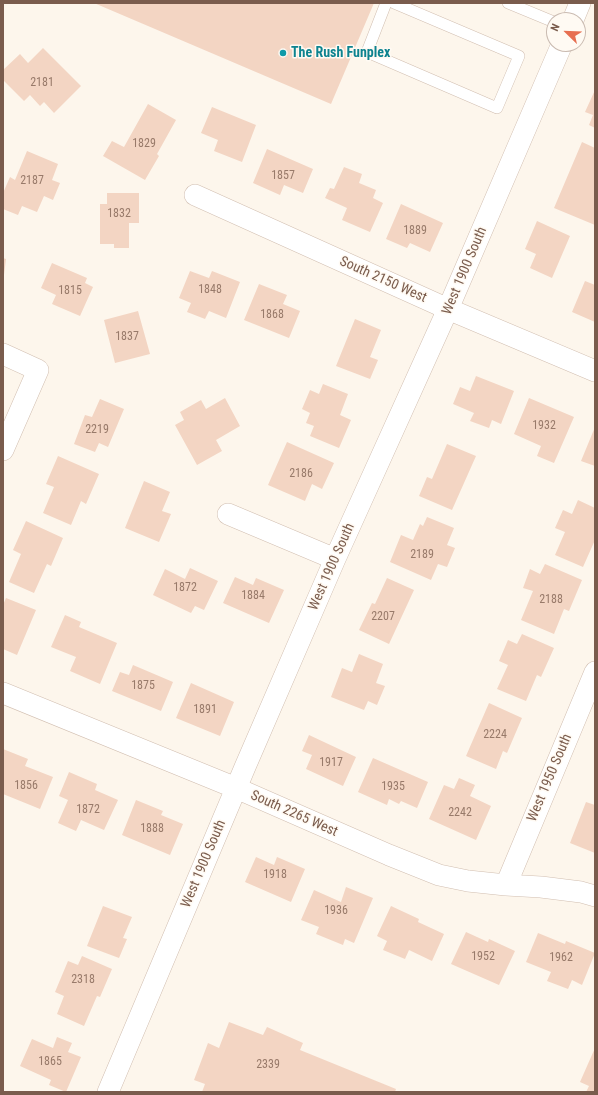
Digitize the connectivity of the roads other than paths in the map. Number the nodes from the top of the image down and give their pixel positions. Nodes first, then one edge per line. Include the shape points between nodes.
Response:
1 (386, 3) edge
2 (394, 3) edge
3 (508, 3) edge
4 (546, 19) edge
5 (559, 52) edge
6 (195, 195) dead end
7 (448, 310) junction
8 (3, 354) edge
9 (595, 371) edge
10 (3, 450) edge
11 (228, 514) dead end
12 (335, 559) junction
13 (595, 672) edge
14 (3, 693) edge
15 (236, 788) junction
16 (506, 885) junction
17 (595, 896) edge
18 (108, 1092) edge

1 - 2 lane via 367,52 497,108 519,56
3 - 4 lane
5 - 7 street, West 1900 South
6 - 7 street, South 2150 West
7 - 9 street, South 2150 West
7 - 12 street, West 1900 South
8 - 10 street via 38,370
11 - 12 street
12 - 15 street, West 1900 South
13 - 16 street, West 1950 South
14 - 15 street, South 2265 West
15 - 16 street, South 2265 West via 439,875
15 - 18 street, West 1900 South
16 - 17 street, South 2265 West via 541,886

